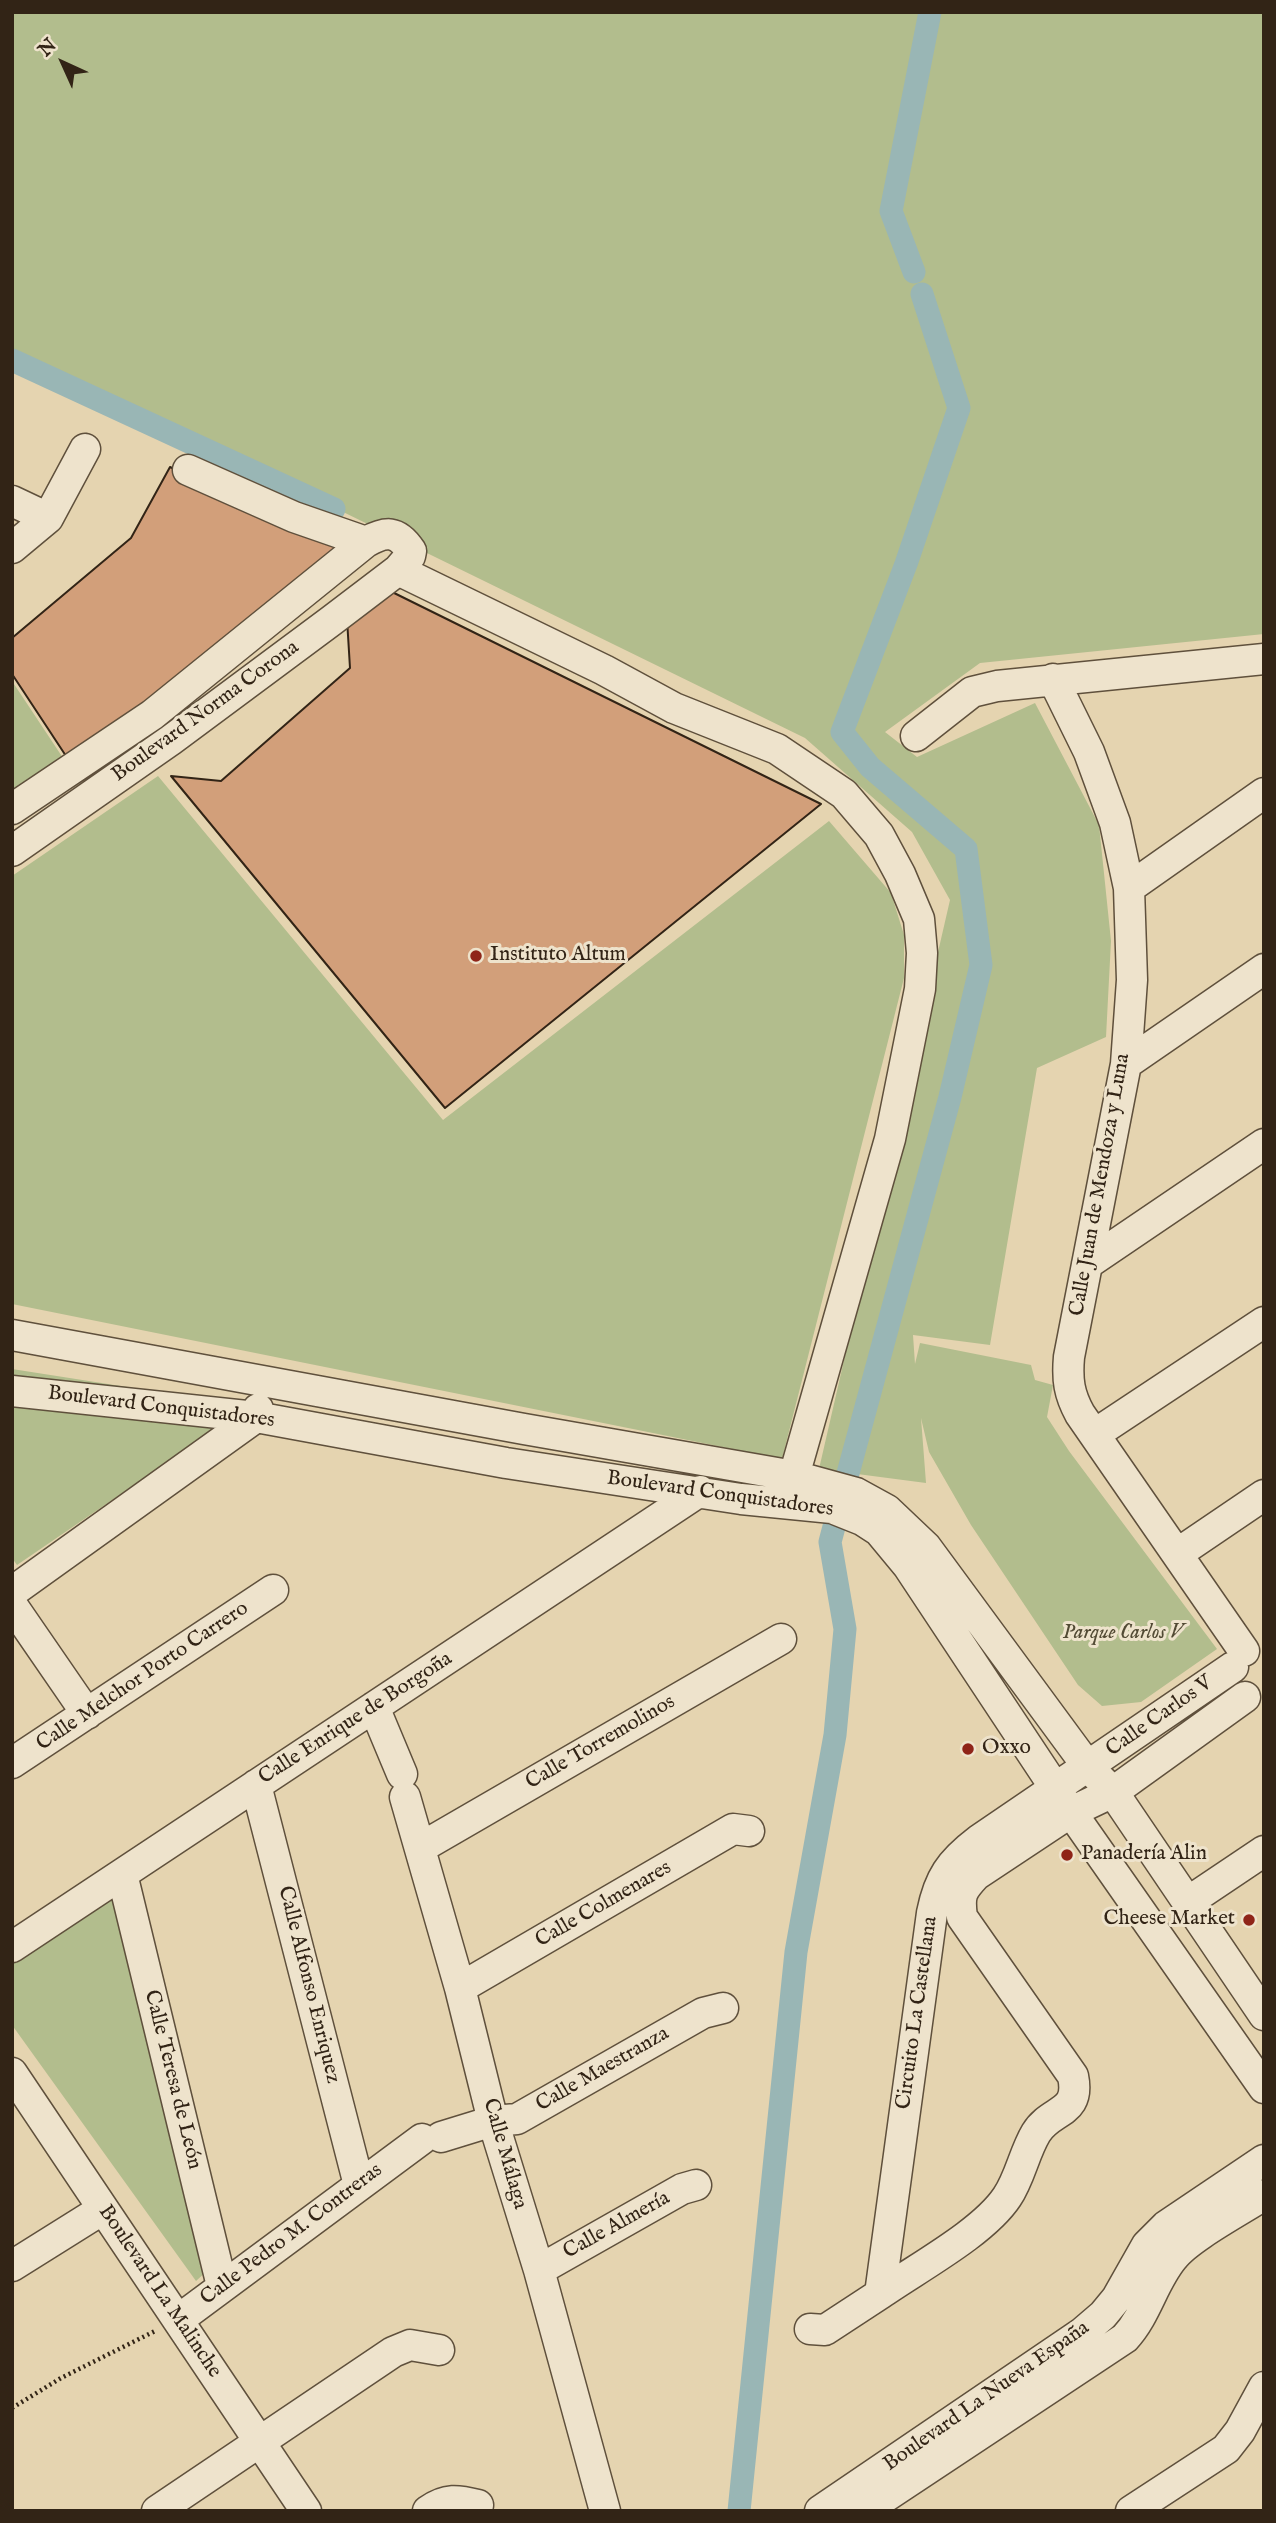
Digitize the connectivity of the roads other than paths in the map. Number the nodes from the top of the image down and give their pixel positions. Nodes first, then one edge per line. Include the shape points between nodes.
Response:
1 (86, 449) dead end
2 (188, 470) dead end
3 (12, 501) edge
4 (48, 518) junction
5 (366, 542) junction
6 (12, 548) edge
7 (398, 570) junction
8 (1264, 659) edge
9 (1053, 679) junction
10 (152, 715) junction
11 (915, 736) dead end
12 (171, 740) junction
13 (1264, 793) edge
14 (12, 809) edge
15 (12, 851) edge
16 (1129, 888) junction
17 (1264, 969) edge
18 (1126, 1064) junction
19 (1264, 1144) edge
20 (1087, 1264) junction
21 (1264, 1322) edge
22 (12, 1335) edge
23 (266, 1380) junction
24 (12, 1391) edge
25 (256, 1417) junction
26 (1096, 1434) junction
27 (794, 1476) junction
28 (700, 1491) junction
29 (1264, 1495) edge
30 (1177, 1554) junction
31 (273, 1590) dead end
32 (12, 1591) edge
33 (12, 1605) edge
34 (780, 1639) dead end
35 (1247, 1656) edge
36 (1254, 1697) edge
37 (374, 1707) junction
38 (87, 1714) junction
39 (12, 1763) edge
40 (1088, 1768) junction
41 (256, 1785) junction
42 (1112, 1792) junction
43 (1063, 1800) junction
44 (749, 1831) dead end
45 (421, 1848) junction
46 (1264, 1851) edge
47 (122, 1874) junction
48 (948, 1895) junction
49 (1188, 1902) junction
50 (12, 1947) edge
51 (460, 1988) junction
52 (723, 2008) dead end
53 (1264, 2015) edge
54 (1264, 2088) edge
55 (17, 2090) edge
56 (493, 2121) junction
57 (431, 2138) joint
58 (1264, 2160) edge
59 (359, 2185) junction
60 (696, 2185) dead end
61 (1264, 2196) edge
62 (103, 2209) junction
63 (12, 2266) edge
64 (539, 2270) junction
65 (222, 2286) junction
66 (880, 2294) junction
67 (178, 2320) junction
68 (810, 2329) dead end
69 (439, 2350) dead end
70 (1264, 2387) edge
71 (260, 2442) junction
72 (478, 2505) dead end
73 (157, 2511) edge
74 (306, 2511) edge
75 (428, 2511) edge
76 (605, 2511) edge
77 (820, 2511) edge
78 (864, 2511) edge
79 (1131, 2511) edge

1 - 4 street
2 - 5 street via 294,517
3 - 4 street
4 - 6 street
5 - 7 street via 378,535 400,537 411,551
5 - 10 street, Boulevard Norma Corona
7 - 12 street, Boulevard Norma Corona
7 - 27 street via 674,708 777,749 844,794 879,835 900,874 919,919 920,989 890,1139
8 - 9 street
9 - 11 street via 972,692
9 - 16 street, Calle Juan de Mendoza y Luna via 1115,822
10 - 12 street
10 - 14 street, Boulevard Norma Corona
12 - 15 street, Boulevard Norma Corona
13 - 16 street
16 - 18 street, Calle Juan de Mendoza y Luna via 1132,980
17 - 18 street
18 - 20 street, Calle Juan de Mendoza y Luna
19 - 20 street
20 - 26 street, Calle Juan de Mendoza y Luna via 1067,1378 1070,1396
21 - 26 street
22 - 23 street, Boulevard Conquistadores
23 - 25 street
23 - 27 street, Boulevard Conquistadores
24 - 25 street, Boulevard Conquistadores
25 - 28 street, Boulevard Conquistadores via 506,1463
25 - 32 street
26 - 30 street, Calle Juan de Mendoza y Luna
27 - 40 street, Boulevard Conquistadores via 856,1493 887,1510 926,1547
28 - 37 street, Calle Enrique de Borgoña
28 - 43 street, Boulevard Conquistadores via 832,1508 878,1531 908,1566
29 - 30 street
30 - 35 street, Calle Juan de Mendoza y Luna
31 - 38 street, Calle Melchor Porto Carrero
33 - 38 street
34 - 45 street, Calle Torremolinos
35 - 36 street, Calle Juan de Mendoza y Luna via 1231,1674 1233,1684
35 - 40 street, Calle Carlos V
36 - 42 street, Calle Carlos V
37 - 41 street, Calle Enrique de Borgoña
37 - 45 street, Calle Málaga via 404,1785
38 - 39 street, Calle Melchor Porto Carrero
40 - 42 street, Boulevard Conquistadores
40 - 43 street, Calle Carlos V
41 - 47 street, Calle Enrique de Borgoña
41 - 59 street, Calle Alfonso Enriquez
42 - 43 street, Calle Carlos V
42 - 49 street, Boulevard Conquistadores
43 - 48 street, Circuito La Castellana via 958,1856 947,1870
43 - 54 street, Boulevard Conquistadores
44 - 51 street, Calle Colmenares via 733,1829
45 - 51 street, Calle Málaga
46 - 49 street
47 - 50 street, Calle Enrique de Borgoña
47 - 65 street, Calle Teresa de León
48 - 66 street, Circuito La Castellana via 922,1978
48 - 66 street, Circuito La Castellana via 1073,2076 1074,2099 1037,2131 1008,2196 987,2222
49 - 53 street, Boulevard Conquistadores
51 - 56 street, Calle Málaga
52 - 56 street, Calle Maestranza via 702,2013 517,2119
55 - 62 street, Boulevard La Malinche
56 - 57 street, Calle Maestranza
56 - 64 street, Calle Málaga
57 - 59 street, Calle Pedro M. Contreras
58 - 77 street, Boulevard La Nueva España via 1166,2226 1147,2245 1117,2298 1082,2333
59 - 65 street, Calle Pedro M. Contreras
60 - 64 street, Calle Almería
61 - 78 street, Boulevard La Nueva España via 1174,2257 1138,2324 1125,2337
62 - 63 street
62 - 67 street, Boulevard La Malinche
64 - 76 street, Calle Málaga
65 - 67 street, Calle Pedro M. Contreras
66 - 68 street, Circuito La Castellana via 825,2330
67 - 71 street, Boulevard La Malinche
69 - 71 street via 410,2345 393,2352
70 - 79 street via 1226,2449
71 - 73 street
71 - 74 street, Boulevard La Malinche
72 - 75 street via 451,2500

